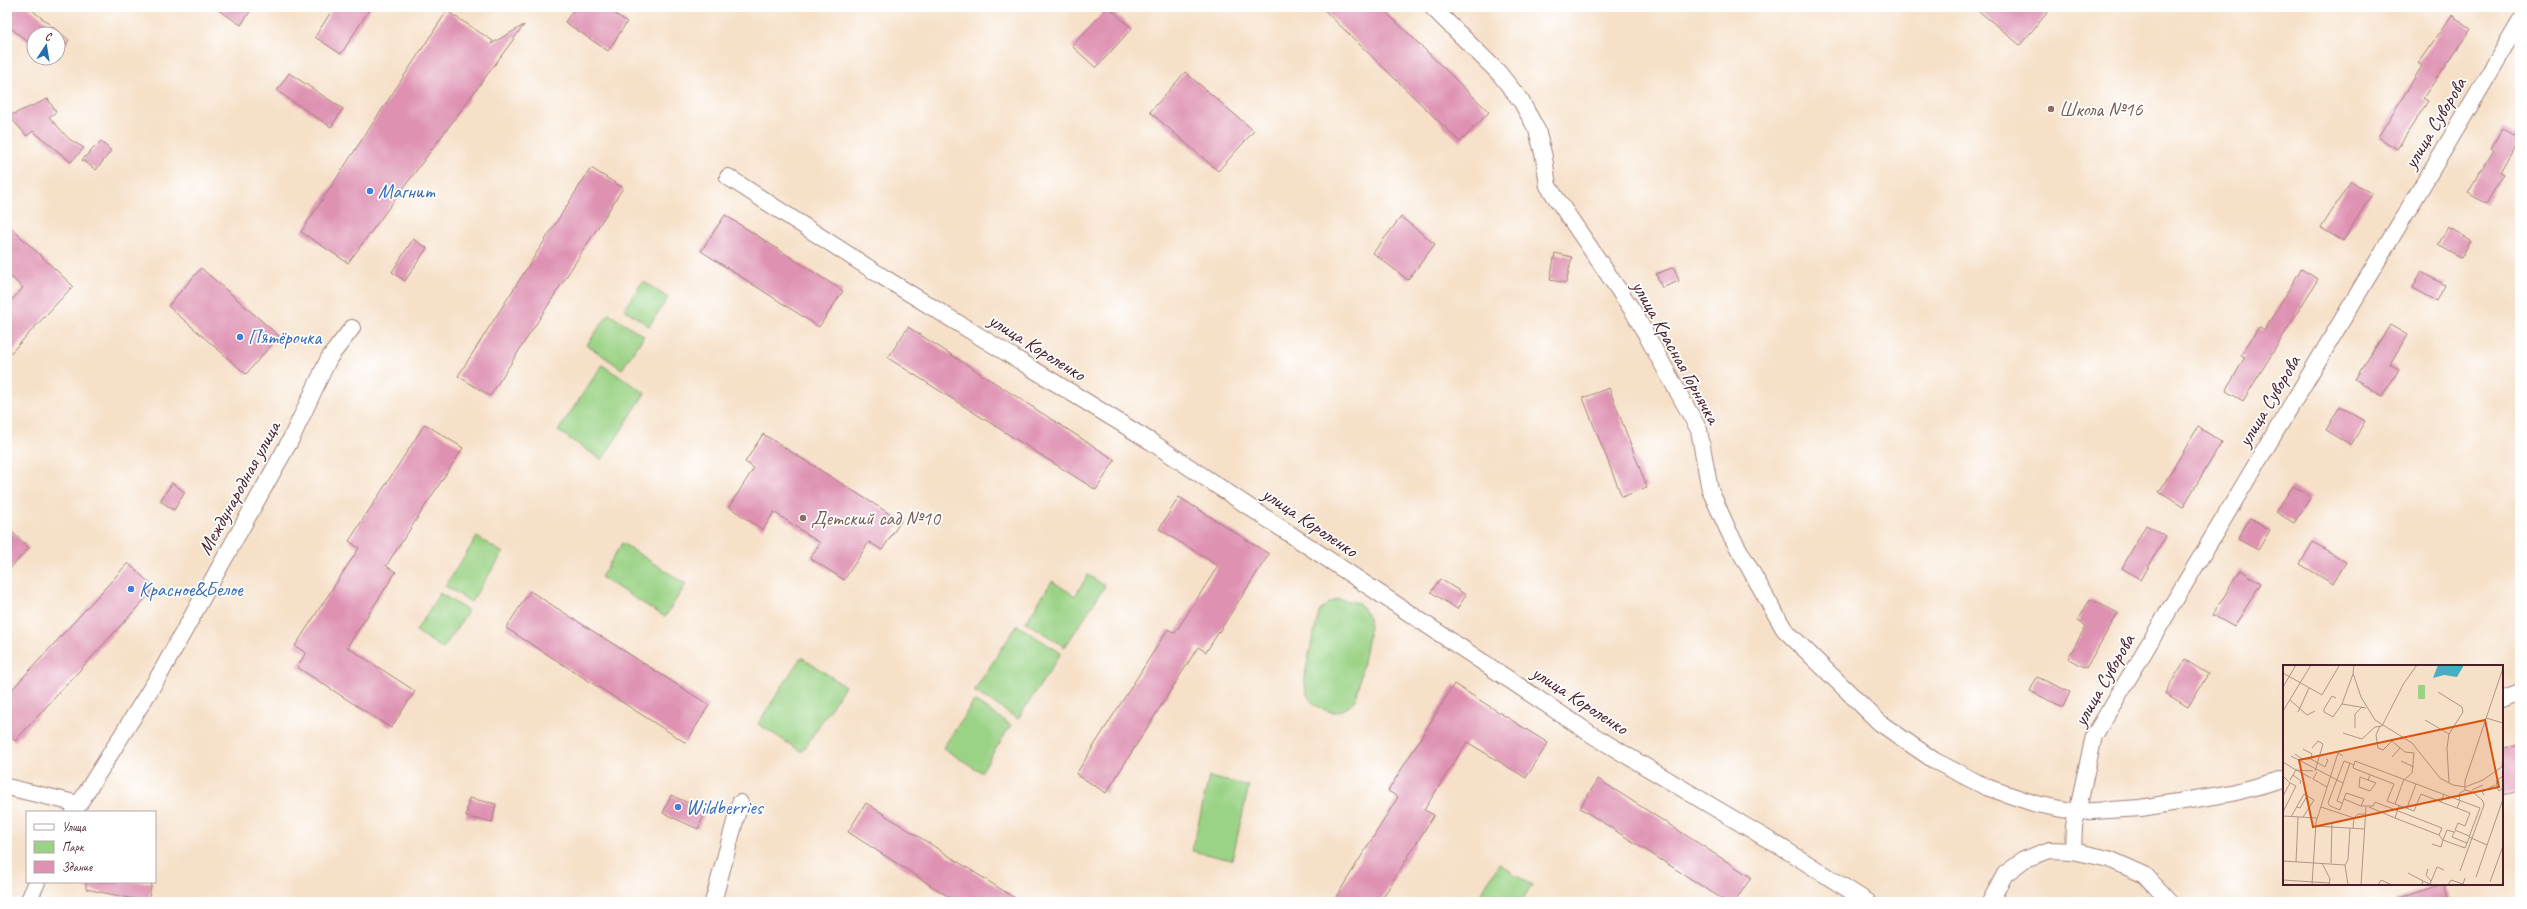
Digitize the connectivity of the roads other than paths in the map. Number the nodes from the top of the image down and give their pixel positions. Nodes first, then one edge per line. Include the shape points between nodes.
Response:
1 (1432, 7) edge
2 (2520, 22) edge
3 (728, 177) dead end
4 (352, 328) dead end
5 (2520, 693) edge
6 (2503, 700) edge
7 (2283, 779) edge
8 (7, 787) edge
9 (740, 803) dead end
10 (77, 808) edge
11 (2077, 812) junction
12 (2073, 850) junction
13 (37, 883) edge
14 (28, 902) edge
15 (713, 902) edge
16 (1868, 902) edge
17 (1990, 902) edge
18 (2170, 902) edge

1 - 11 street, улица Красная Горнячка via 1499,72 1521,101 1537,130 1548,186 1632,311 1699,430 1710,490 1729,532 1784,629 1880,723 1935,761 1986,787 2036,804
2 - 11 street, улица Суворова via 2094,736
3 - 16 street, улица Короленко via 883,277 1150,441 1594,736
4 - 10 street, Международная улица via 329,358 291,439 160,674
5 - 6 street
7 - 11 street, улица Красная Горнячка via 2232,793 2141,808
8 - 10 street
9 - 15 street
11 - 12 street, улица Суворова
12 - 17 street via 2050,850 2025,859 2005,874
12 - 18 street via 2109,859 2145,875
13 - 14 street

